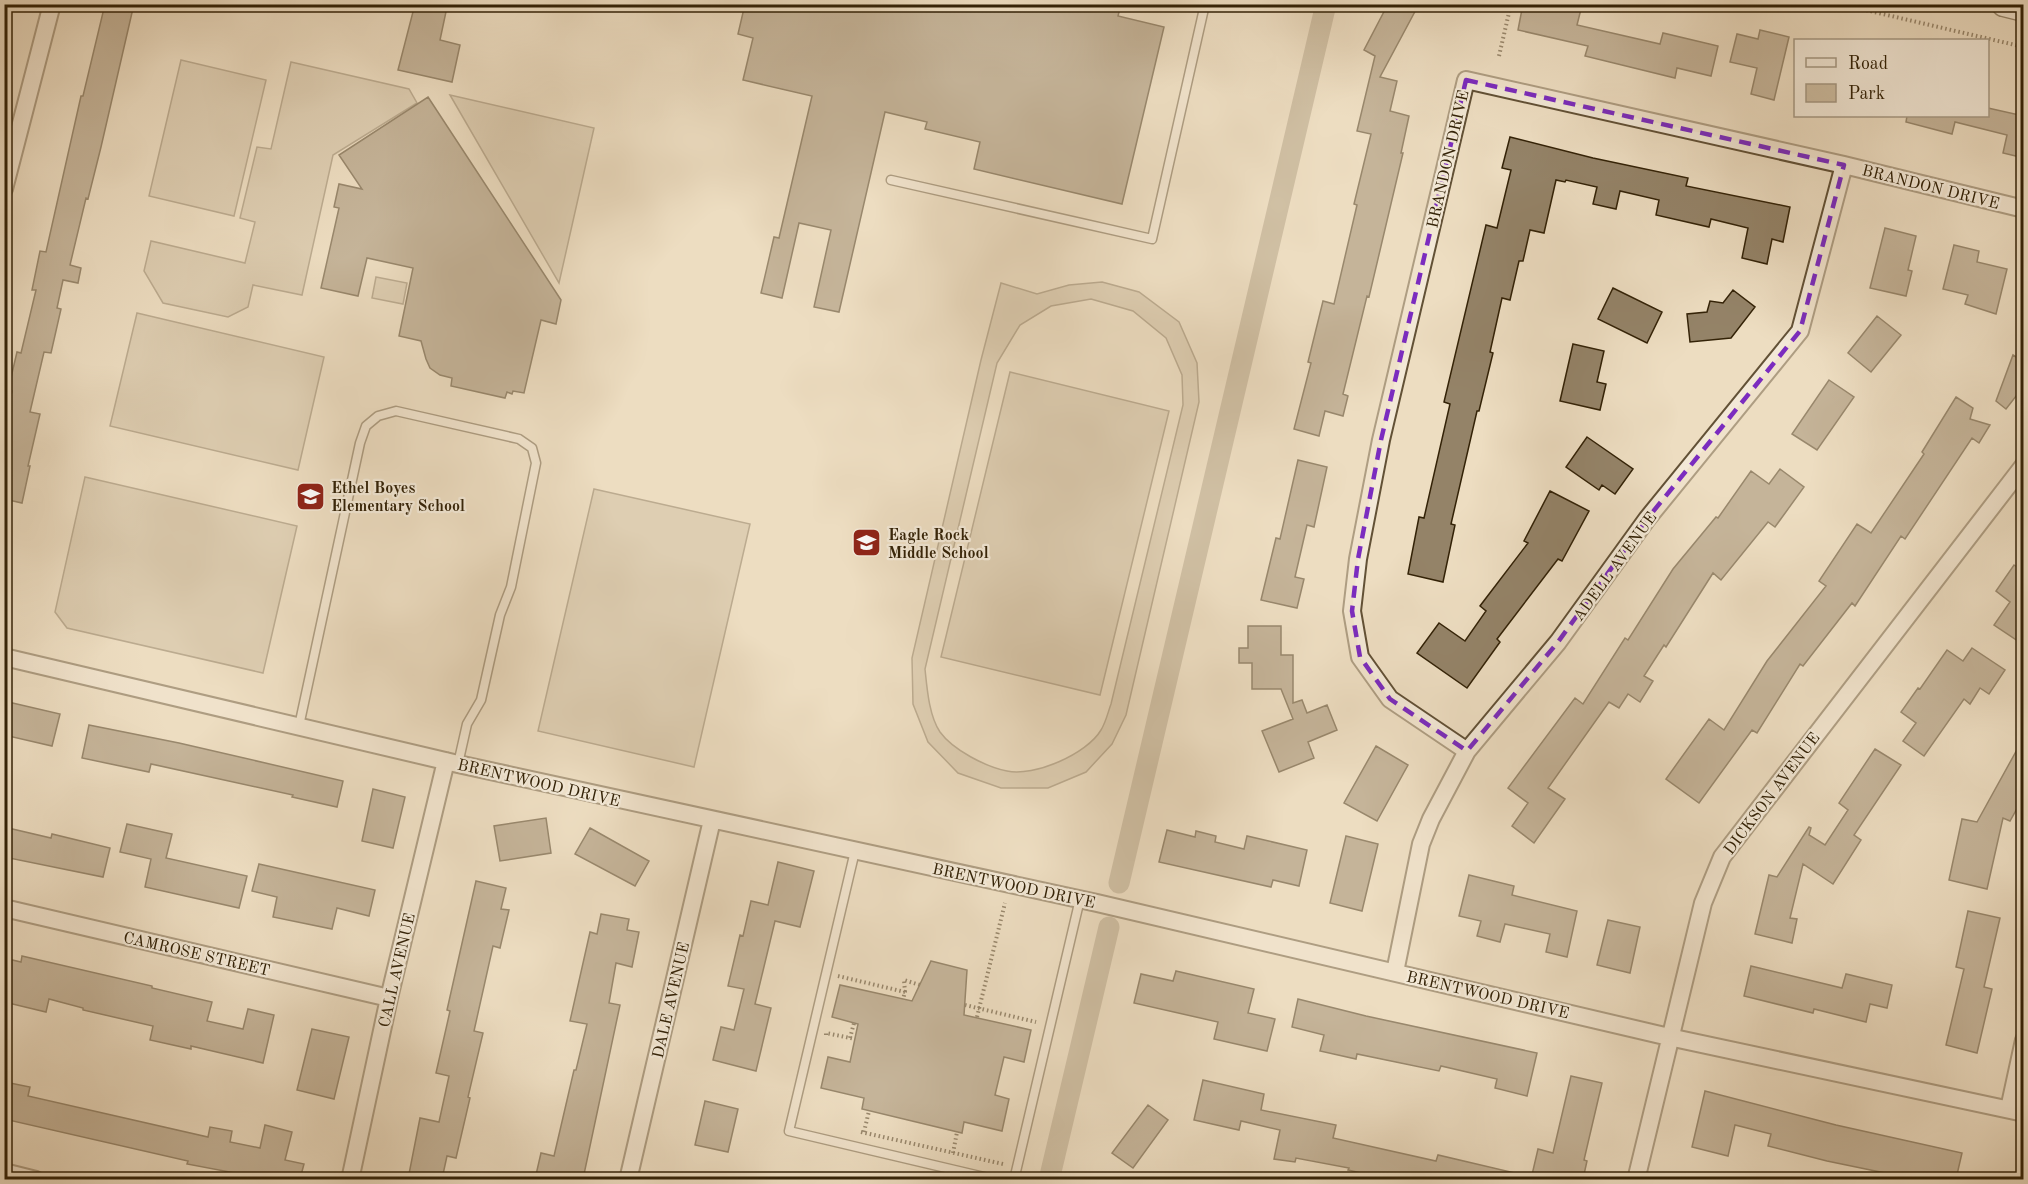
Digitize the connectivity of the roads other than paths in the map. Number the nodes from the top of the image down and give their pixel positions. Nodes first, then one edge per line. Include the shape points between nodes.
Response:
1 (52, 4) edge
2 (1205, 4) edge
3 (2004, 4) edge
4 (2024, 9) edge
5 (1844, 165) junction
6 (7, 170) edge
7 (891, 180) dead end
8 (4, 189) edge
9 (2024, 209) edge
10 (2024, 465) edge
11 (4, 657) edge
12 (299, 726) junction
13 (1467, 751) junction
14 (452, 762) junction
15 (712, 820) junction
16 (855, 851) junction
17 (1080, 899) junction
18 (4, 908) edge
19 (1395, 972) junction
20 (389, 998) junction
21 (1669, 1037) junction
22 (2024, 1040) edge
23 (2016, 1111) edge
24 (4, 1172) edge
25 (36, 1179) edge
26 (350, 1179) edge
27 (628, 1179) edge
28 (997, 1179) edge
29 (1014, 1179) edge
30 (1636, 1179) edge

1 - 6 street
2 - 7 lane via 1152,239
3 - 4 street
5 - 9 street, BRANDON DRIVE
5 - 13 street, ADELL AVENUE via 1800,331 1647,519 1558,642
5 - 13 street, BRANDON DRIVE via 1466,80 1380,440 1352,611 1360,657 1390,699
6 - 8 street
10 - 21 street, DICKSON AVENUE via 1722,858 1703,903
11 - 12 street, BRENTWOOD DRIVE
12 - 14 street, BRENTWOOD DRIVE
12 - 14 lane via 366,426 378,416 396,411 501,434 532,448 536,463 511,587 500,615 481,700
13 - 19 street, ADELL AVENUE via 1421,844
14 - 15 street, BRENTWOOD DRIVE
14 - 20 street, CALL AVENUE
15 - 16 street, BRENTWOOD DRIVE
15 - 27 street, DALE AVENUE
16 - 17 street, BRENTWOOD DRIVE
16 - 28 lane via 789,1131
17 - 19 street, BRENTWOOD DRIVE
17 - 29 lane
18 - 20 street, CAMROSE STREET
19 - 21 street, BRENTWOOD DRIVE
20 - 26 street, CALL AVENUE
21 - 23 street, BRENTWOOD DRIVE
21 - 30 street, DICKSON AVENUE
22 - 23 street
24 - 25 street

